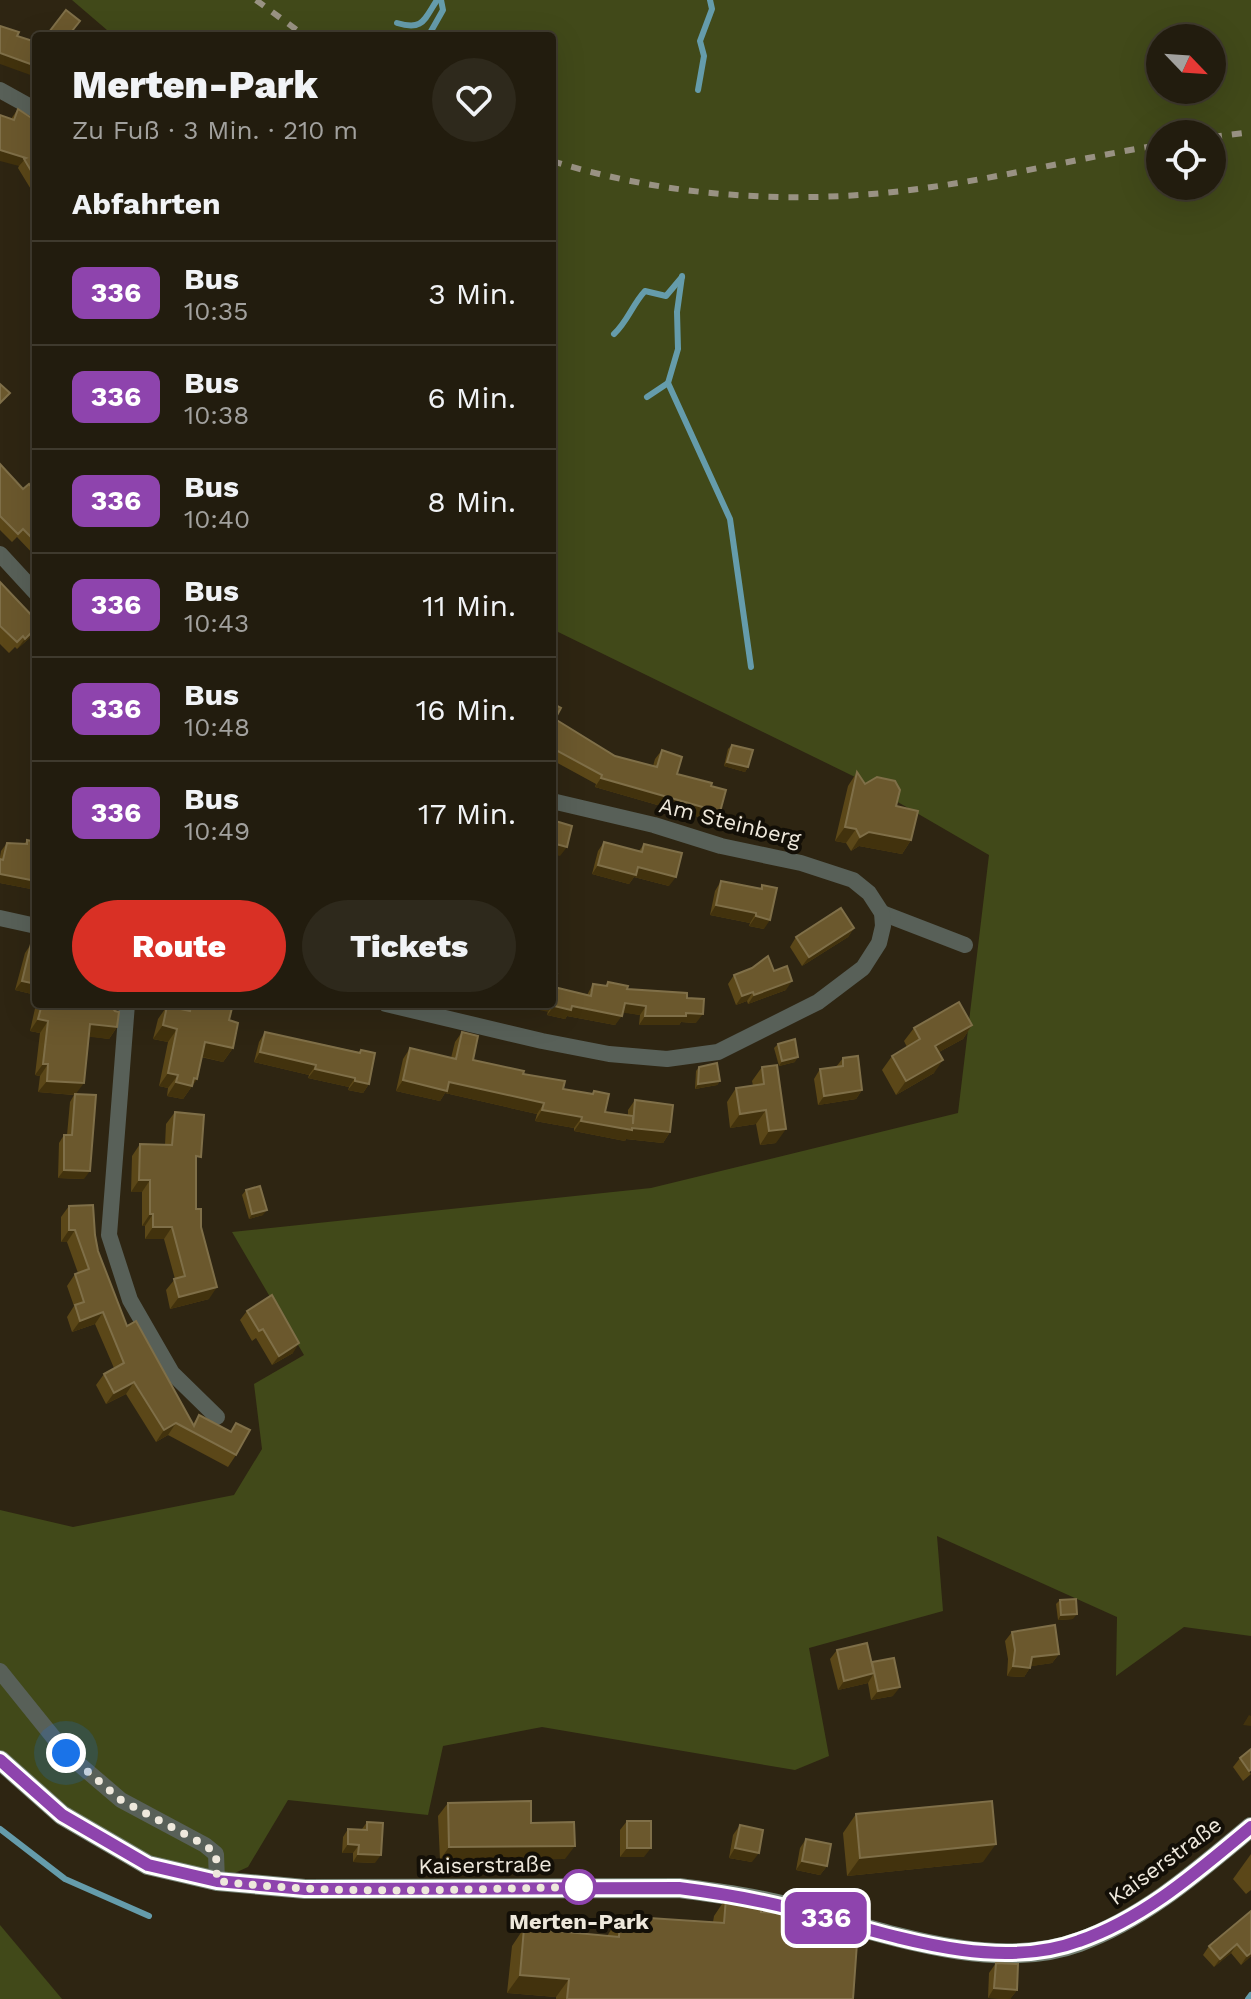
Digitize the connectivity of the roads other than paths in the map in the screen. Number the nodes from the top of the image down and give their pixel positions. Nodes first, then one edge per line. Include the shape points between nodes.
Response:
1 (0, 90) edge
2 (32, 108) edge
3 (0, 554) edge
4 (32, 589) edge
5 (556, 802) edge
6 (882, 913) junction
7 (0, 918) edge
8 (32, 925) edge
9 (965, 945) dead end
10 (127, 1008) edge
11 (403, 1008) edge
12 (217, 1417) dead end
13 (0, 1671) edge
14 (0, 1760) edge
15 (1251, 1827) edge
16 (217, 1881) junction

1 - 2 street
3 - 4 street
5 - 6 street, Am Steinberg via 830,871 853,880
6 - 9 street
6 - 11 street via 879,943 863,968 818,1002 718,1052 667,1059 609,1054
7 - 8 street
10 - 12 street via 109,1235 130,1300 172,1373
13 - 16 street via 66,1753 121,1800 216,1854
14 - 16 street, Kaiserstraße via 62,1815 148,1865
15 - 16 street, Kaiserstraße via 1128,1920 1038,1952 961,1950 738,1896 679,1888 305,1889

